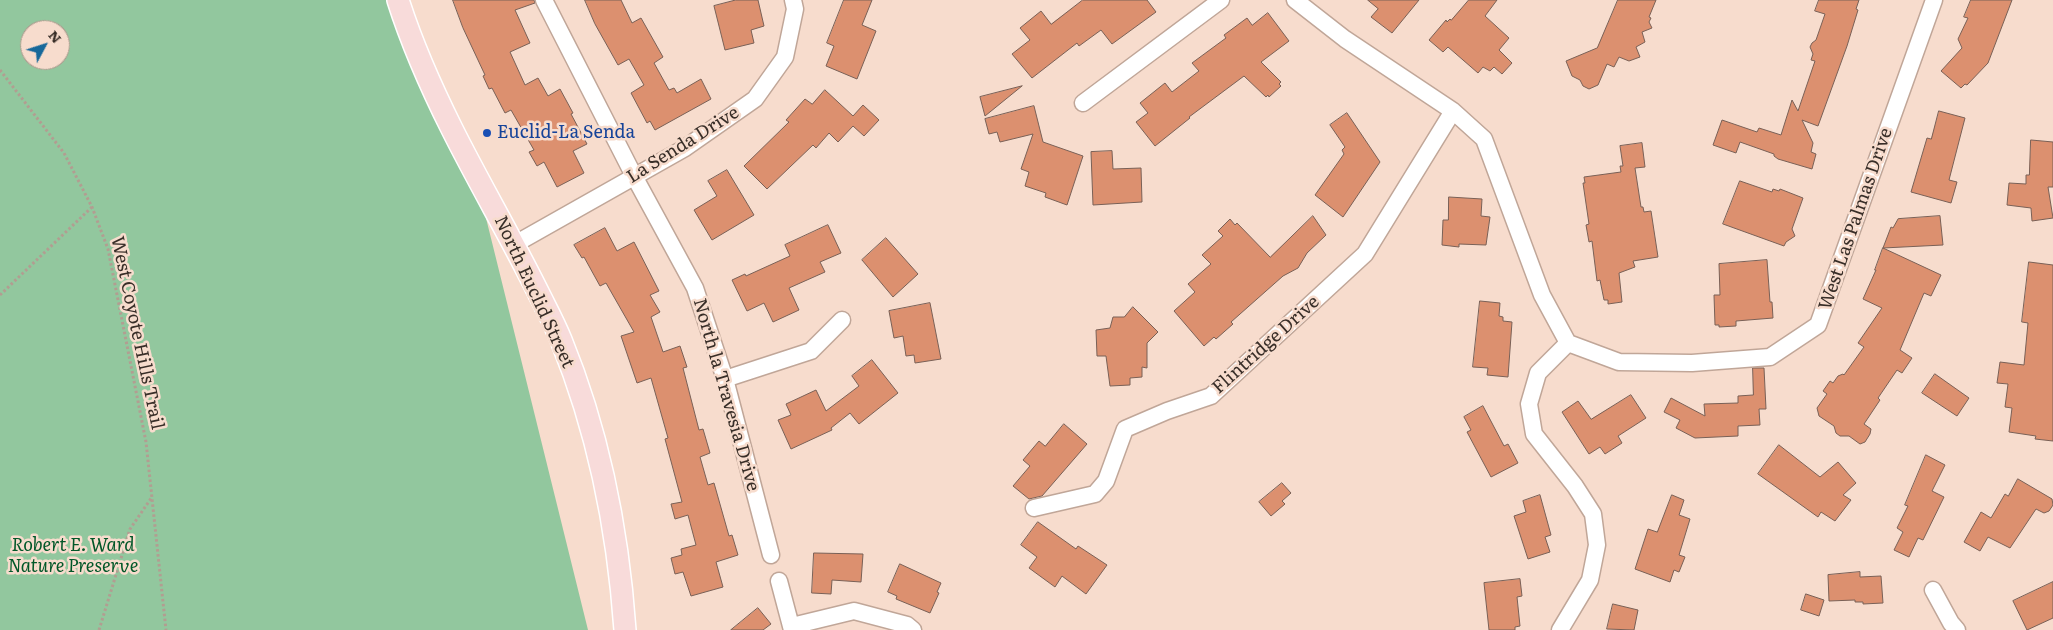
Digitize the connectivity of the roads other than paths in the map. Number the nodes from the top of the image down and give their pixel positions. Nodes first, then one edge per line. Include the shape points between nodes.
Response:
1 (398, 0) edge
2 (544, 0) edge
3 (793, 0) edge
4 (1221, 0) edge
5 (1295, 0) edge
6 (1934, 0) edge
7 (1083, 103) dead end
8 (1452, 111) junction
9 (634, 176) junction
10 (514, 244) junction
11 (842, 320) dead end
12 (1568, 343) junction
13 (725, 379) junction
14 (1034, 508) dead end
15 (771, 555) dead end
16 (779, 581) dead end
17 (1933, 590) dead end
18 (792, 628) edge
19 (625, 630) edge
20 (913, 630) edge
21 (1560, 630) edge
22 (1957, 630) edge

1 - 10 main road, North Euclid Street via 410,39 451,128
2 - 9 street, North la Travesia Drive
3 - 9 street, La Senda Drive via 795,9 784,57 755,99 685,148
4 - 7 street
5 - 8 street via 1345,39
6 - 12 street, West Las Palmas Drive via 1818,325 1770,357 1692,363 1619,362
8 - 12 street via 1484,139 1542,295
8 - 14 street, Flintridge Drive via 1365,254 1211,396 1125,429 1106,481 1095,494
9 - 10 street, La Senda Drive
9 - 13 street, North la Travesia Drive via 695,288
10 - 19 main road, North Euclid Street via 561,339 593,432 613,515
11 - 13 street via 811,351
12 - 21 street via 1538,373 1529,404 1534,434 1593,514 1597,545 1590,580
13 - 15 street, North la Travesia Drive
16 - 18 street
17 - 22 street
18 - 20 street via 854,611

